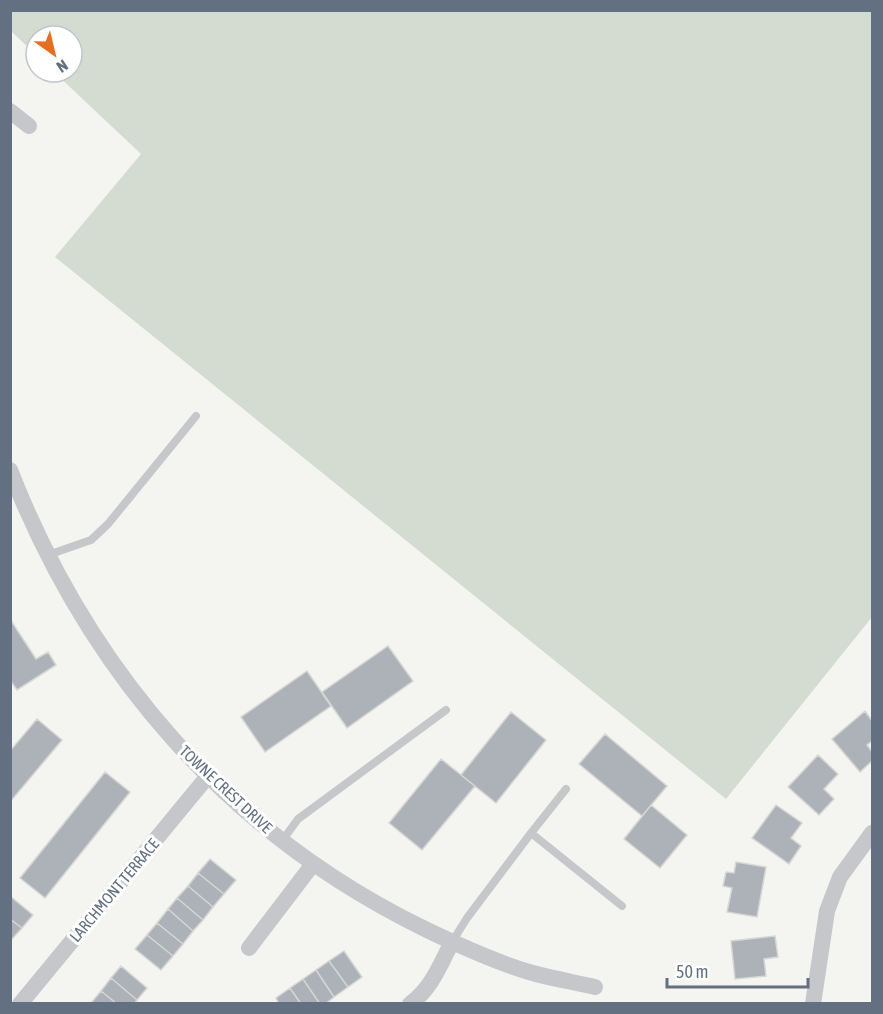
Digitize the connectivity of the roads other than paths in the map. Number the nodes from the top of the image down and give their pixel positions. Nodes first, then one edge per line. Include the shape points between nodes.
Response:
1 (10, 111) edge
2 (28, 126) dead end
3 (196, 416) dead end
4 (10, 470) edge
5 (17, 504) edge
6 (48, 555) junction
7 (446, 710) dead end
8 (208, 776) junction
9 (566, 789) dead end
10 (531, 833) junction
11 (873, 833) edge
12 (282, 841) junction
13 (313, 864) junction
14 (622, 906) dead end
15 (452, 942) junction
16 (249, 948) dead end
17 (595, 987) dead end
18 (20, 1004) edge
19 (410, 1004) edge
20 (813, 1004) edge

1 - 2 street
3 - 6 lane via 91,540
4 - 5 street, TOWNE CREST DRIVE
5 - 6 street, TOWNE CREST DRIVE
6 - 8 street, TOWNE CREST DRIVE via 101,647 153,717
7 - 12 lane via 298,819
8 - 12 street, TOWNE CREST DRIVE
8 - 18 street, LARCHMONT TERRACE
9 - 10 lane
10 - 14 lane
10 - 15 lane
11 - 20 street via 840,877 827,911
12 - 13 street, TOWNE CREST DRIVE
13 - 15 street, TOWNE CREST DRIVE via 380,907
13 - 16 street
15 - 17 street, TOWNE CREST DRIVE via 529,972
15 - 19 street via 434,980

